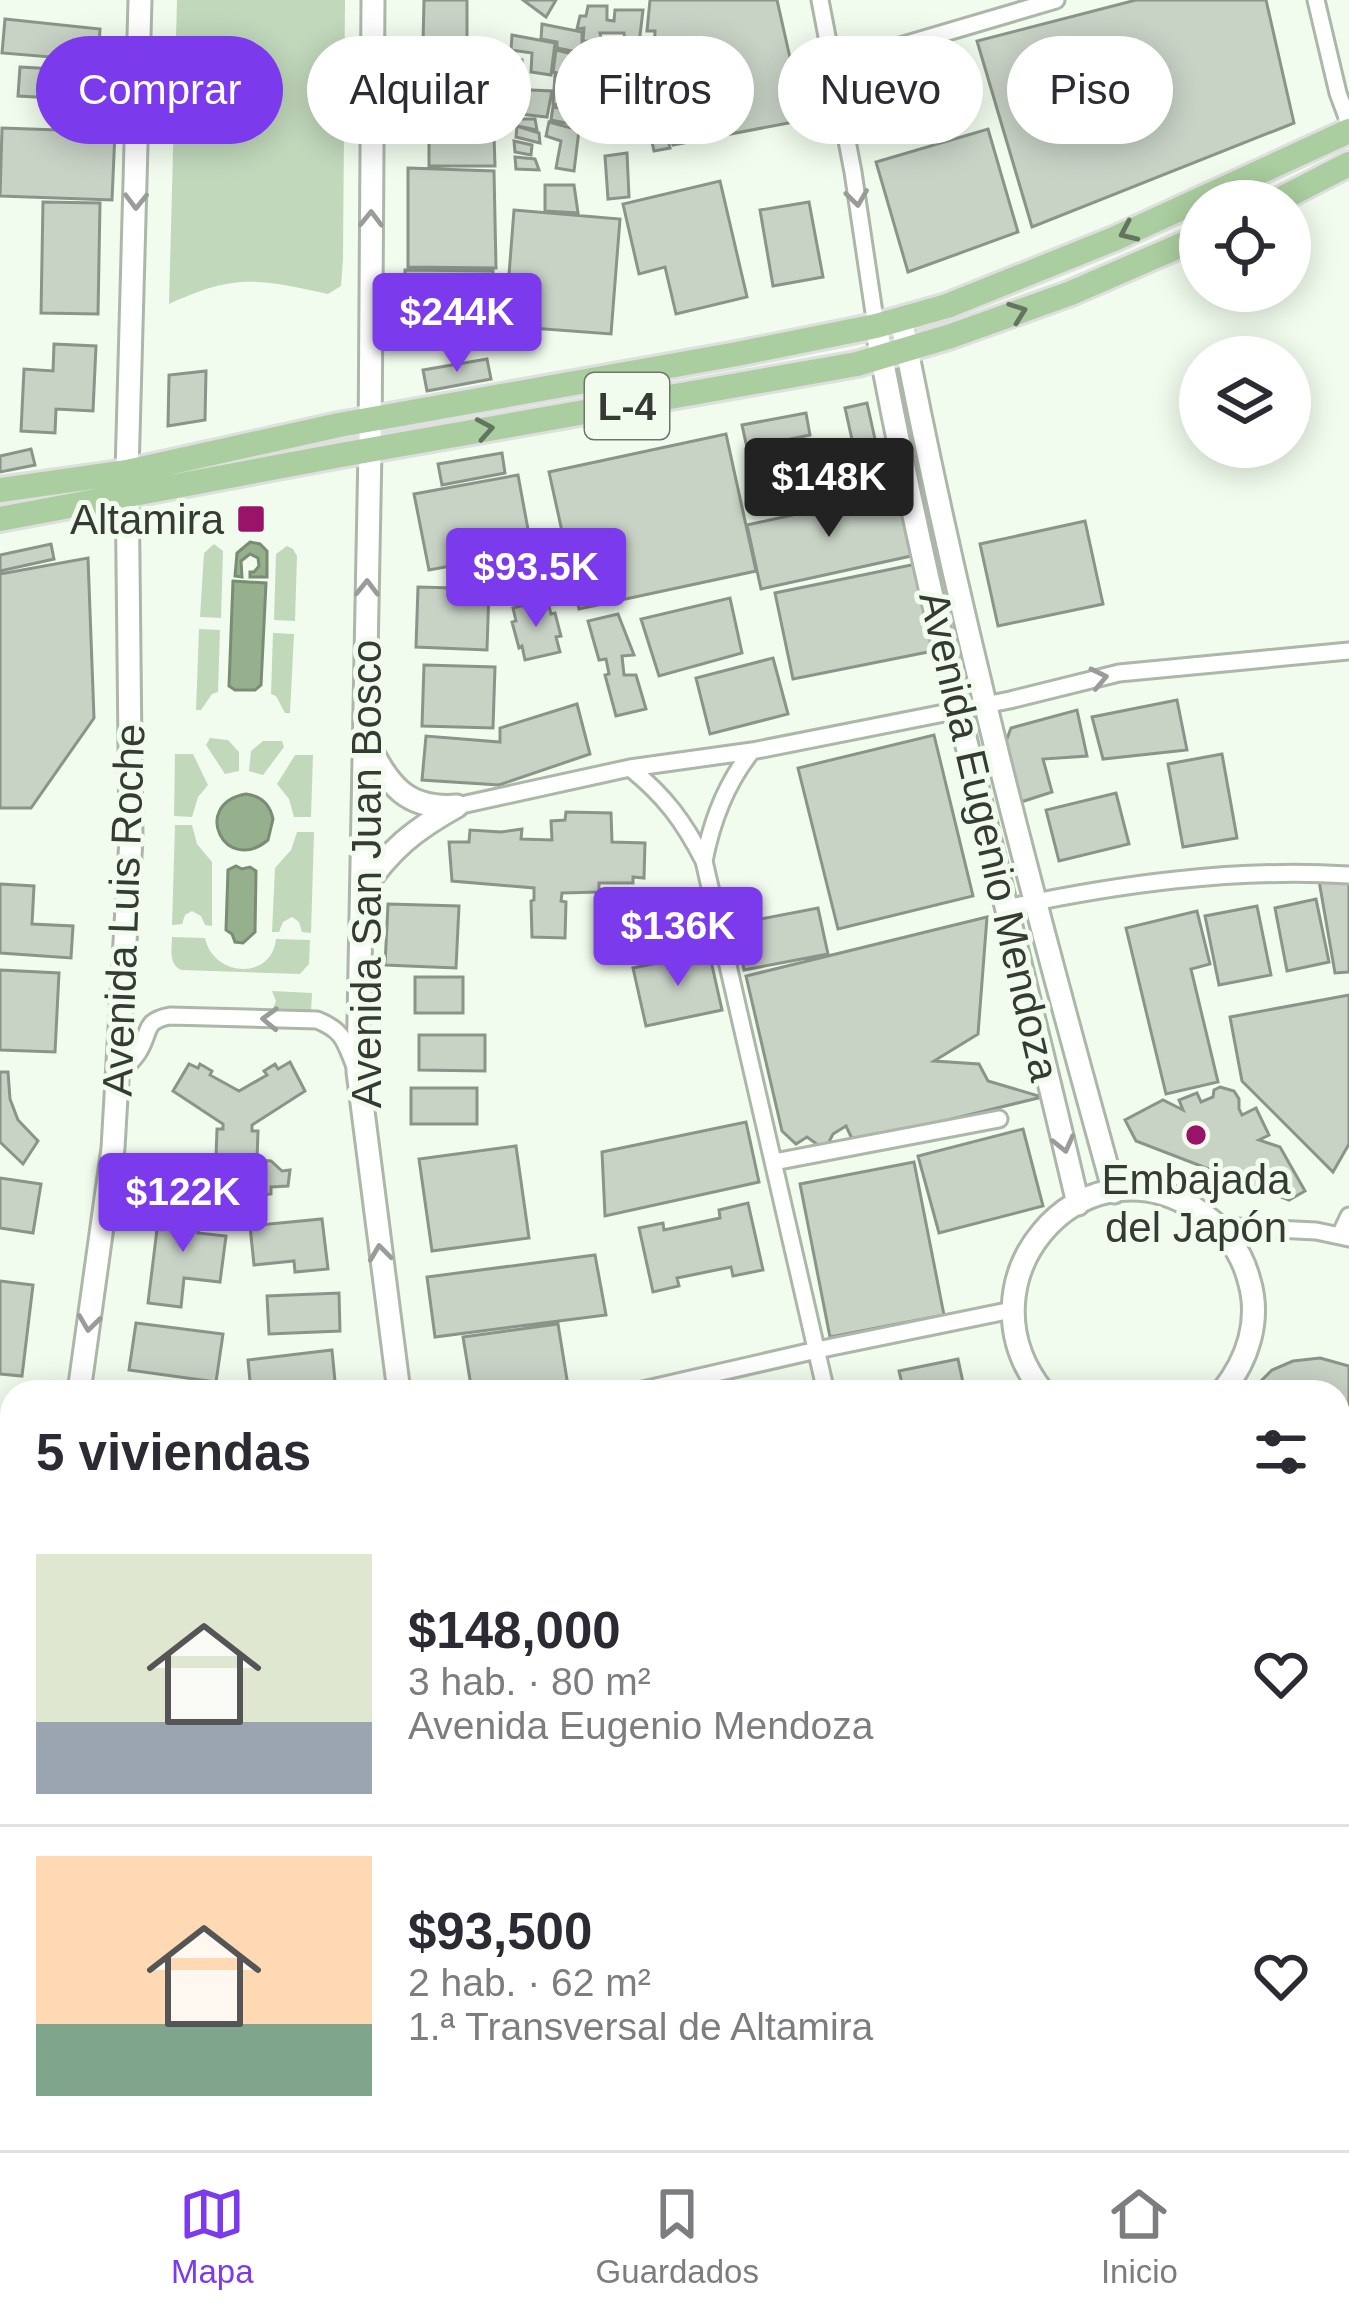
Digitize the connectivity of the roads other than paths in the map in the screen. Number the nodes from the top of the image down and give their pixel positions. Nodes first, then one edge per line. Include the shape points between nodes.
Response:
1 (140, 0) edge
2 (373, 0) edge
3 (820, 0) edge
4 (1055, 0) edge
5 (1316, 0) edge
6 (827, 36) edge
7 (933, 36) edge
8 (1349, 127) edge
9 (847, 144) edge
10 (1349, 164) edge
11 (1311, 184) edge
12 (1179, 246) edge
13 (889, 322) junction
14 (894, 354) junction
15 (369, 420) junction
16 (370, 449) junction
17 (127, 484) junction
18 (0, 490) edge
19 (0, 519) edge
20 (1349, 651) edge
21 (985, 704) junction
22 (958, 709) junction
23 (365, 739) junction
24 (752, 751) junction
25 (630, 768) junction
26 (457, 806) junction
27 (704, 861) junction
28 (1349, 875) edge
29 (362, 891) junction
30 (1034, 902) junction
31 (1006, 908) junction
32 (358, 1072) junction
33 (118, 1075) junction
34 (999, 1119) dead end
35 (774, 1162) junction
36 (1114, 1192) junction
37 (1078, 1204) junction
38 (1349, 1216) edge
39 (1218, 1226) junction
40 (1344, 1236) edge
41 (1012, 1310) junction
42 (818, 1350) junction
43 (394, 1369) junction
44 (82, 1380) edge
45 (386, 1380) edge
46 (396, 1380) edge
47 (402, 1380) edge
48 (687, 1380) edge
49 (824, 1380) edge
50 (1035, 1380) edge
51 (1232, 1380) edge

1 -> 17 main road, Avenida Luis Roche
15 -> 2 main road, Avenida San Juan Bosco
3 - 6 street
4 - 7 street
5 - 8 street
8 -> 13 main road, L-4 via 1114,238
9 -> 13 street
10 - 11 main road
14 -> 12 main road, L-4
13 - 14 main road, Avenida Eugenio Mendoza
13 - 15 main road, L-4
16 -> 14 main road, L-4
14 - 21 main road, Avenida Eugenio Mendoza
14 - 22 main road, Avenida Eugenio Mendoza via 901,456
15 - 16 main road, Avenida San Juan Bosco
15 - 17 main road, L-4
16 - 17 main road, L-4
23 -> 16 main road, Avenida San Juan Bosco
17 - 18 main road, L-4
17 - 19 main road, L-4
17 - 33 main road, Avenida Luis Roche via 130,839
21 -> 20 street via 1119,674
21 - 22 street
21 - 30 main road, Avenida Eugenio Mendoza
22 - 24 street
22 - 31 main road, Avenida Eugenio Mendoza
23 - 26 main road via 405,795 430,807
23 - 29 main road, Avenida San Juan Bosco
24 - 25 street
24 - 27 street via 724,796
25 - 26 street
25 - 27 street via 684,822
26 - 29 main road via 404,838
27 - 35 street
28 - 30 street via 1166,880
29 - 32 main road, Avenida San Juan Bosco
30 - 31 street
30 - 36 main road, Avenida Eugenio Mendoza
31 -> 37 main road, Avenida Eugenio Mendoza
32 -> 33 street via 342,1036 317,1020 170,1016 149,1025
43 -> 32 main road, Avenida San Juan Bosco
33 -> 44 main road, Avenida Luis Roche
34 - 35 street
35 - 42 street
36 - 37 main road
36 - 39 main road via 1170,1197
37 - 41 main road via 1025,1256
38 - 40 street
39 - 40 street
39 - 51 main road via 1240,1256 1254,1309 1249,1346
41 - 42 street
41 - 50 main road via 1017,1346
42 - 48 street
42 - 49 street
43 - 45 main road
43 - 46 main road, Avenida San Juan Bosco
43 - 47 main road

